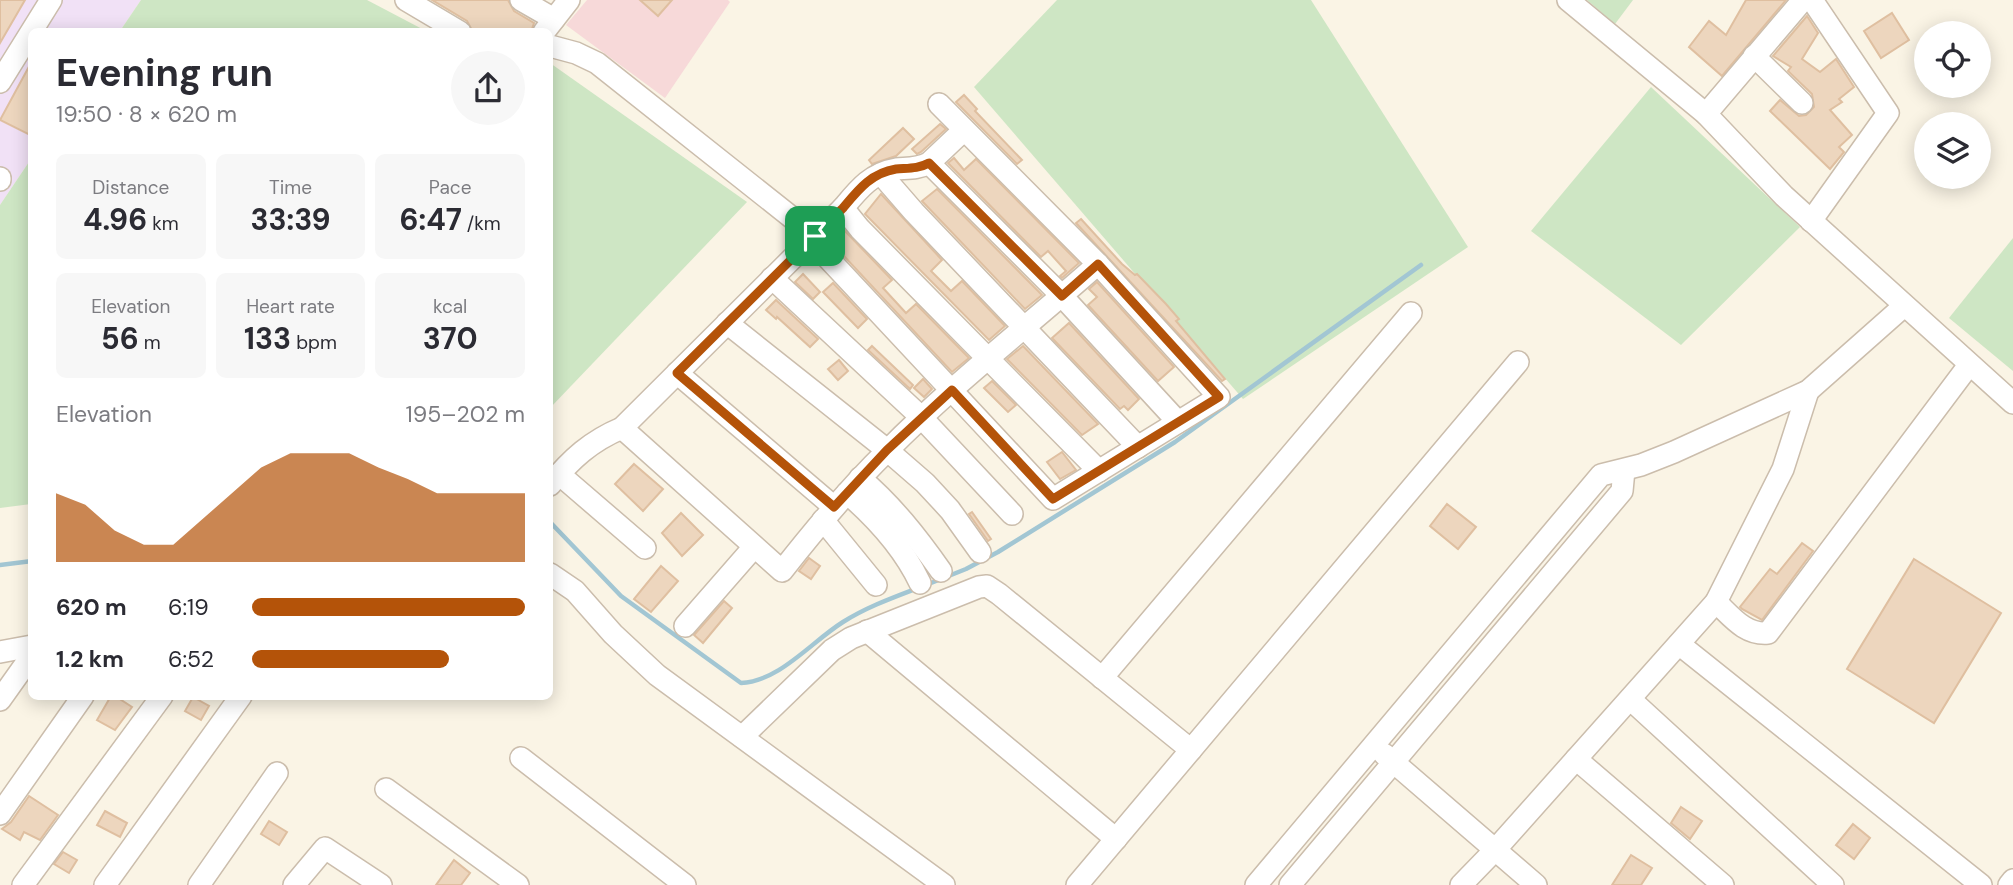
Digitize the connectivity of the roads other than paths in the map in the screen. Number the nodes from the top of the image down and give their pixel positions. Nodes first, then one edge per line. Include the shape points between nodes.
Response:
1 (51, 0) edge
2 (406, 0) edge
3 (521, 0) edge
4 (569, 0) edge
5 (1568, 0) edge
6 (1803, 0) edge
7 (1812, 0) edge
8 (549, 25) edge
9 (453, 28) edge
10 (553, 47) edge
11 (8, 52) edge
12 (1754, 56) junction
13 (0, 82) edge
14 (1801, 103) dead end
15 (939, 104) dead end
16 (1706, 114) junction
17 (964, 130) junction
18 (929, 163) junction
19 (881, 174) junction
20 (843, 208) junction
21 (1811, 221) junction
22 (813, 238) junction
23 (1098, 264) junction
24 (772, 278) junction
25 (1062, 296) junction
26 (1904, 306) junction
27 (1411, 313) dead end
28 (727, 323) junction
29 (1024, 328) junction
30 (987, 360) junction
31 (1518, 362) dead end
32 (1969, 365) junction
33 (677, 373) junction
34 (952, 390) junction
35 (1808, 391) junction
36 (2013, 403) edge
37 (921, 417) junction
38 (1178, 422) junction
39 (622, 428) junction
40 (1138, 447) junction
41 (887, 450) junction
42 (1624, 470) junction
43 (1098, 471) junction
44 (554, 479) edge
45 (841, 499) junction
46 (1012, 514) dead end
47 (754, 547) junction
48 (645, 548) dead end
49 (980, 552) dead end
50 (941, 570) dead end
51 (553, 576) edge
52 (920, 583) dead end
53 (876, 585) dead end
54 (1716, 602) junction
55 (685, 626) dead end
56 (867, 631) junction
57 (1679, 644) junction
58 (28, 647) edge
59 (0, 652) edge
60 (28, 661) edge
61 (1102, 678) junction
62 (1630, 699) junction
63 (0, 700) edge
64 (80, 700) edge
65 (159, 700) edge
66 (238, 700) edge
67 (742, 737) junction
68 (1374, 745) junction
69 (1191, 750) junction
70 (521, 758) dead end
71 (1576, 759) junction
72 (1393, 763) junction
73 (277, 773) dead end
74 (386, 789) dead end
75 (0, 814) edge
76 (1116, 839) junction
77 (1495, 850) junction
78 (2013, 880) edge
79 (23, 885) edge
80 (105, 885) edge
81 (200, 885) edge
82 (294, 885) edge
83 (381, 885) edge
84 (518, 885) edge
85 (685, 885) edge
86 (944, 885) edge
87 (1077, 885) edge
88 (1256, 885) edge
89 (1290, 885) edge
90 (1461, 885) edge
91 (1536, 885) edge
92 (1723, 885) edge
93 (1833, 885) edge
94 (1981, 885) edge
95 (2009, 885) edge

1 - 11 street
2 - 9 street
3 - 8 street
4 - 8 street
5 - 16 street
6 - 12 street
7 - 21 street via 1888,113
10 - 22 street via 597,63
11 - 13 street
12 - 14 street
12 - 16 street
15 - 17 street
16 - 21 street
17 - 18 street
17 - 23 street
18 - 19 street
18 - 25 street
19 - 20 street via 866,181
19 - 29 street
20 - 22 street
20 - 30 street
21 - 26 street
22 - 24 street
22 - 34 street
23 - 25 street
23 - 38 street via 1219,397
24 - 28 street
24 - 37 street
25 - 29 street
25 - 38 street
26 - 32 street
26 - 35 street
27 - 61 street
28 - 33 street
28 - 41 street
29 - 30 street
29 - 40 street
30 - 34 street
30 - 43 street
31 - 69 street
32 - 36 street
32 - 54 street via 1768,634 1745,629
33 - 39 street
33 - 45 street
34 - 37 street
34 - 43 street via 1053,499
35 - 42 street
35 - 54 street via 1783,469
37 - 41 street
37 - 46 street
38 - 40 street
39 - 44 street via 584,448
39 - 47 street
40 - 43 street
41 - 45 street
41 - 49 street via 938,497
42 - 68 street via 1601,475
42 - 72 street via 1622,491
44 - 48 street
45 - 47 street via 782,571
45 - 50 street via 880,495
45 - 52 street via 879,522
45 - 53 street
47 - 55 street
51 - 67 street via 575,590 657,675
54 - 57 street
56 - 61 street via 987,586
56 - 67 street via 832,650
56 - 76 street
57 - 62 street
57 - 94 street
58 - 59 street
60 - 63 street
61 - 69 street
62 - 71 street
62 - 93 street
64 - 75 street
65 - 79 street
66 - 80 street
67 - 86 street
68 - 72 street
68 - 88 street
69 - 76 street
70 - 85 street
71 - 77 street
71 - 92 street
72 - 77 street
72 - 89 street
73 - 81 street
74 - 84 street
76 - 87 street
77 - 90 street
77 - 91 street
78 - 95 street
82 - 83 street via 325,848

